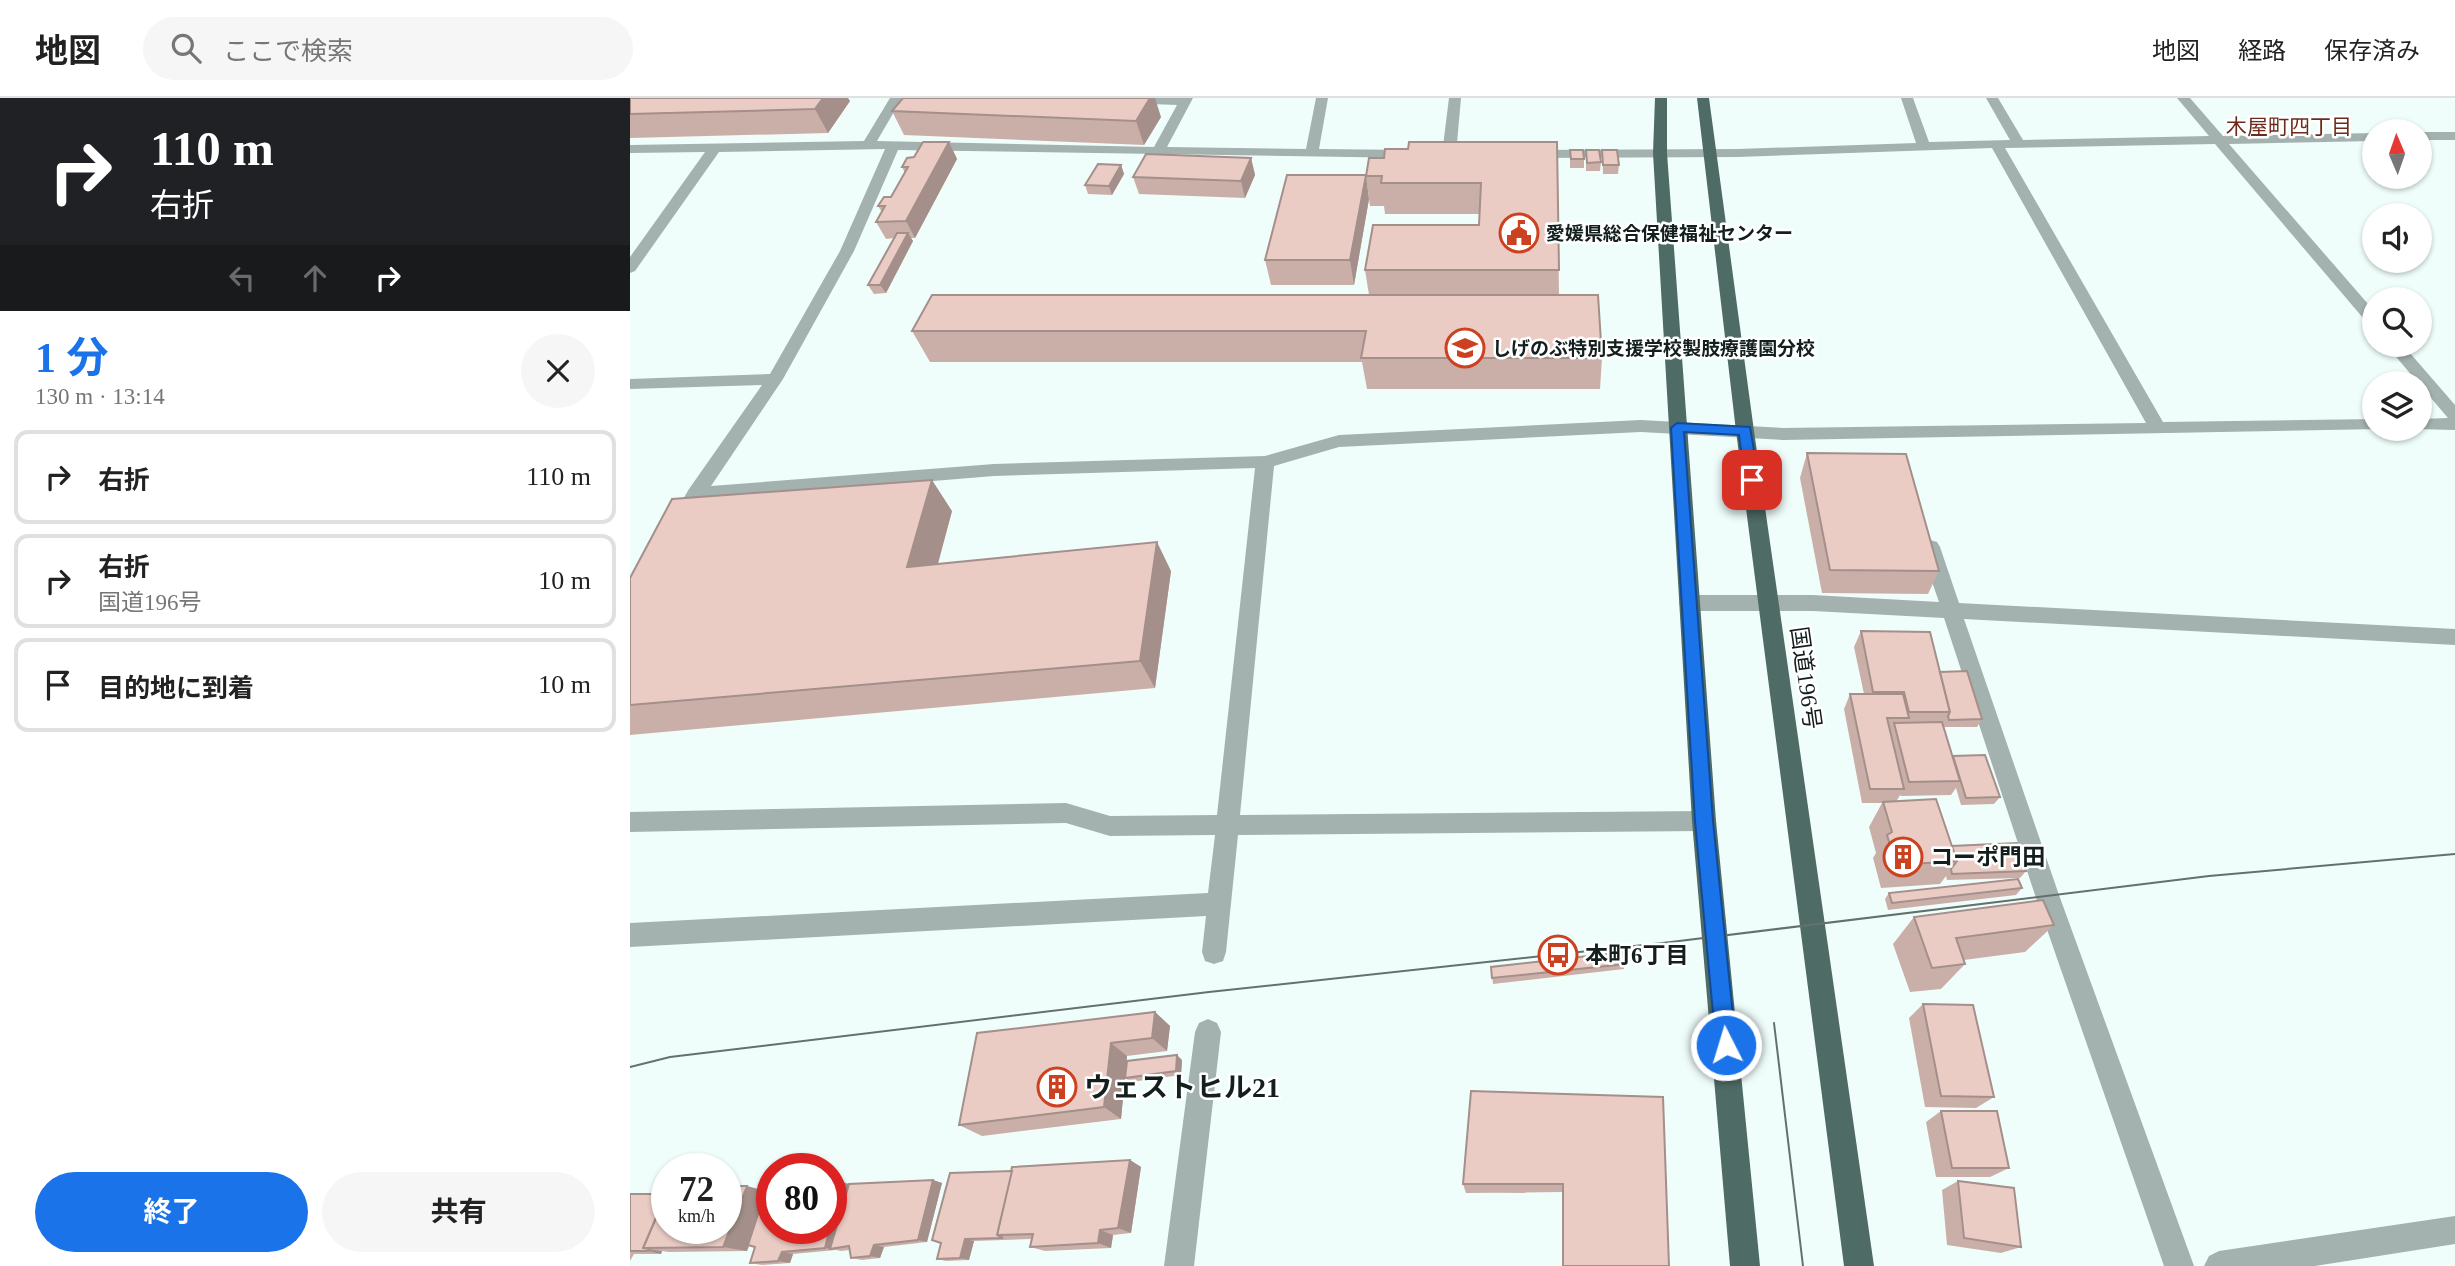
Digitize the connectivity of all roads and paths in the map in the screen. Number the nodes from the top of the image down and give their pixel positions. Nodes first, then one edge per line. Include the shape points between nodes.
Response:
1 (896, 98) edge
2 (1097, 98) edge
3 (1322, 98) edge
4 (1455, 98) edge
5 (1661, 98) edge
6 (1703, 98) edge
7 (1907, 98) edge
8 (1992, 98) edge
9 (2183, 98) edge
10 (1186, 100) edge
11 (2432, 136) edge
12 (2455, 136) edge
13 (2362, 137) edge
14 (2219, 140) junction
15 (1996, 144) junction
16 (2020, 144) junction
17 (868, 145) junction
18 (893, 146) junction
19 (1924, 146) junction
20 (715, 147) junction
21 (630, 149) edge
22 (1158, 152) junction
23 (1312, 153) junction
24 (1660, 153) junction
25 (1710, 153) junction
26 (1509, 154) edge
27 (630, 268) edge
28 (2362, 307) edge
29 (2404, 357) edge
30 (775, 379) junction
31 (630, 384) edge
32 (2455, 416) edge
33 (2455, 424) edge
34 (2362, 425) edge
35 (2432, 425) edge
36 (2157, 427) junction
37 (1677, 428) junction
38 (1745, 430) junction
39 (1895, 431) junction
40 (1903, 457) edge
41 (1265, 462) junction
42 (695, 494) junction
43 (682, 518) edge
44 (1922, 521) edge
45 (1689, 603) junction
46 (1769, 603) junction
47 (1950, 611) junction
48 (2455, 637) edge
49 (1704, 821) junction
50 (630, 822) edge
51 (1226, 824) junction
52 (1219, 904) junction
53 (630, 935) edge
54 (1214, 952) dead end
55 (1208, 1032) dead end
56 (2455, 1230) edge
57 (1179, 1266) edge
58 (1745, 1266) edge
59 (1858, 1266) edge
60 (2179, 1266) edge
61 (2219, 1266) edge

1 - 17 street
2 - 10 street
3 - 23 street
4 - 23 street via 1441,154
5 - 24 highway
6 - 25 highway, 国道196号
7 - 19 street
8 - 16 street
9 - 14 street
10 - 22 street
11 - 12 street
13 - 14 street
14 - 16 street
14 - 28 street
15 - 16 street
15 - 19 street
15 - 36 street
17 - 18 street
17 - 20 street
18 - 22 street
18 - 30 street via 847,251
19 - 25 street
20 - 21 street
20 - 27 street
22 - 23 street
24 - 25 street
24 - 26 street
24 - 37 highway
25 - 38 highway, 国道196号
29 - 32 street
30 - 31 street
30 - 42 street
33 - 35 street
34 - 36 street
36 - 39 street
37 - 38 street
37 - 41 street via 1339,441
37 - 45 highway
38 - 39 street via 1783,434
38 - 46 highway, 国道196号
39 - 40 street
41 - 42 street via 994,470
41 - 51 street
42 - 43 street
44 - 47 street
45 - 46 street
45 - 49 highway
46 - 47 street
46 - 59 highway, 国道196号
47 - 48 street
47 - 60 street
49 - 51 street
49 - 58 highway
50 - 51 street via 1066,813 1110,826
51 - 52 street
52 - 53 street
52 - 54 street
55 - 57 street
56 - 61 street

